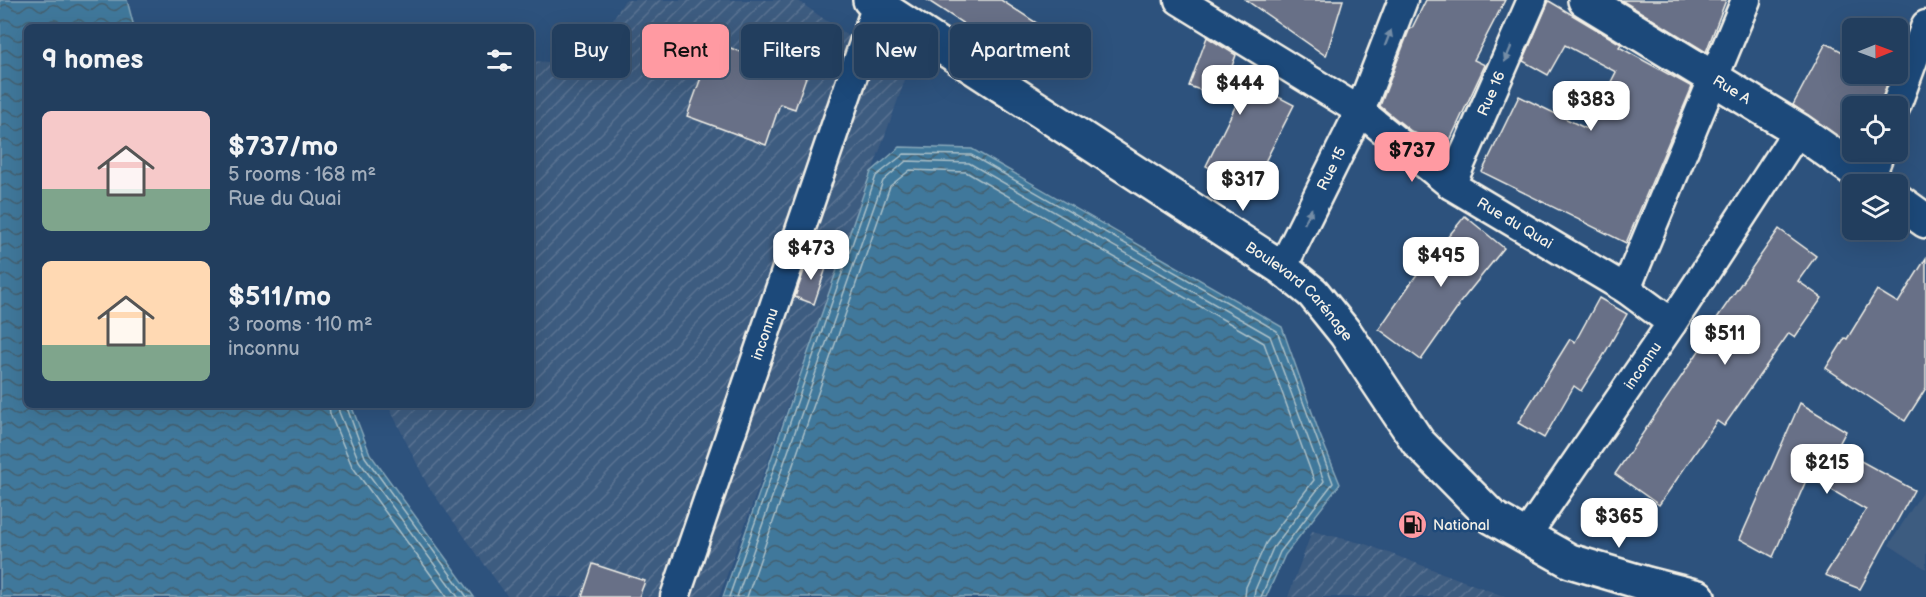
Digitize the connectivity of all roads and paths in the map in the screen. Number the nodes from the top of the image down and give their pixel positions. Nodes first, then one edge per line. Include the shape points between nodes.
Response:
1 (1403, 0) edge
2 (1532, 0) edge
3 (1585, 0) edge
4 (1746, 0) edge
5 (874, 2) edge
6 (1190, 3) edge
7 (1926, 25) edge
8 (1714, 80) junction
9 (1900, 96) edge
10 (1360, 111) junction
11 (1798, 130) junction
12 (1874, 172) edge
13 (1451, 185) junction
14 (1908, 208) edge
15 (1926, 221) edge
16 (1282, 268) junction
17 (1626, 289) junction
18 (1672, 323) junction
19 (1526, 537) junction
20 (675, 597) edge
21 (1698, 597) edge

10 -> 1 street, Rue 15
2 -> 13 street, Rue 16
3 - 8 street, Rue A
4 - 8 street
5 - 16 street, Boulevard Carénage
5 - 20 street, inconnu
6 - 10 street, Rue du Quai
7 - 9 street
8 - 11 street, Rue A
8 - 17 street
10 - 13 street, Rue du Quai
16 -> 10 street, Rue 15
11 - 12 street, Rue A
11 - 18 street, inconnu
13 - 17 street, Rue du Quai
14 - 15 street
16 - 19 street, Boulevard Carénage via 1313,293 1346,334 1418,442 1492,517
17 - 18 street, Rue du Quai
18 - 19 street, inconnu
19 - 21 street, Boulevard Carénage via 1570,561

